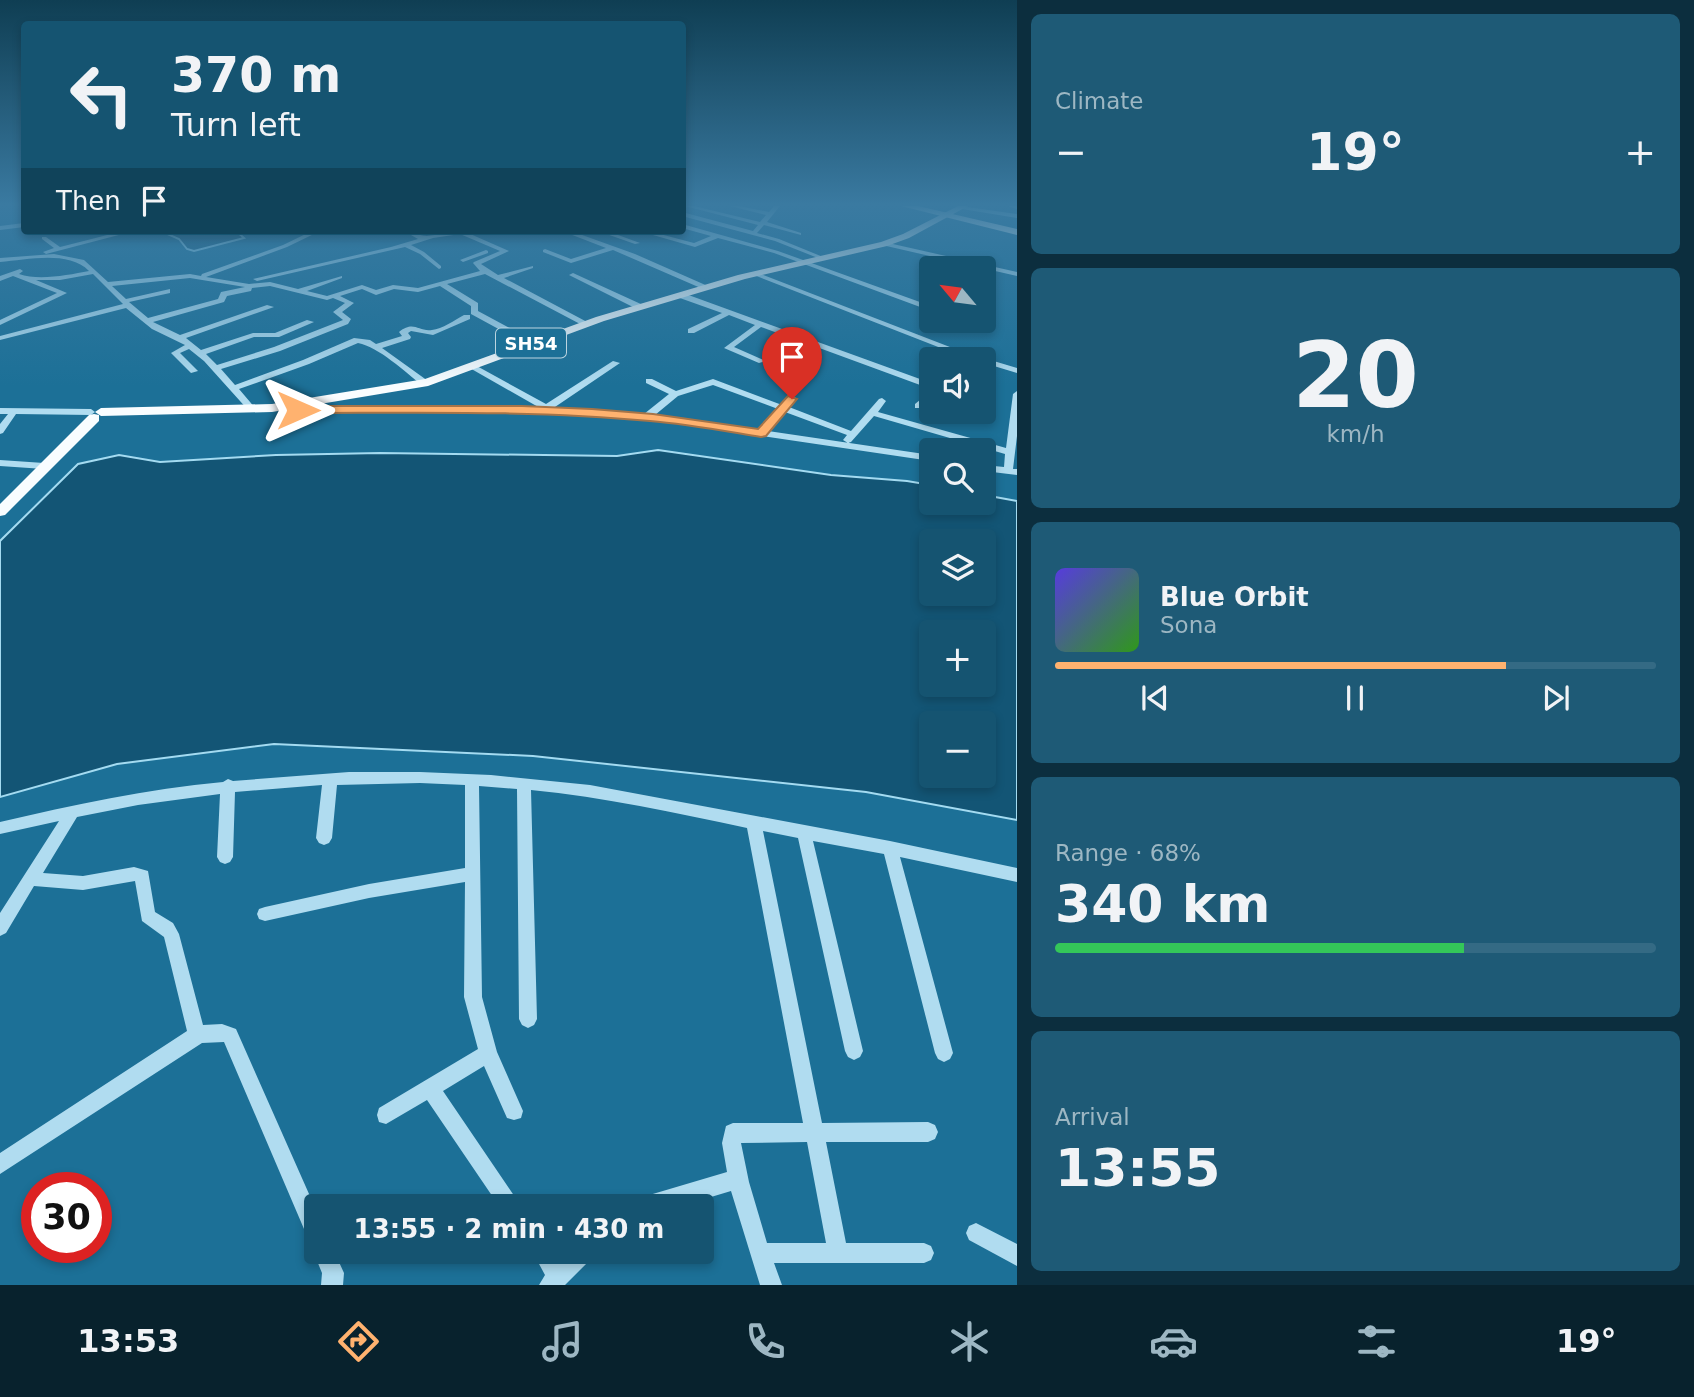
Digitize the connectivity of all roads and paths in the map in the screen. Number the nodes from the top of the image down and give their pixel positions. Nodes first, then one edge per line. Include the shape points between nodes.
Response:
1 (22, 266) edge
2 (88, 266) edge
3 (230, 266) edge
4 (322, 266) edge
5 (480, 266) edge
6 (656, 266) edge
7 (797, 266) edge
8 (812, 266) edge
9 (981, 266) edge
10 (531, 267) dead end
11 (486, 271) junction
12 (95, 272) junction
13 (756, 274) junction
14 (1017, 274) edge
15 (573, 275) dead end
16 (20, 276) junction
17 (200, 277) junction
18 (341, 277) dead end
19 (497, 278) junction
20 (0, 279) edge
21 (73, 283) junction
22 (107, 284) junction
23 (442, 284) junction
24 (246, 285) junction
25 (706, 287) junction
26 (167, 291) dead end
27 (298, 291) junction
28 (63, 293) junction
29 (680, 295) junction
30 (334, 296) junction
31 (126, 303) junction
32 (919, 305) edge
33 (270, 307) dead end
34 (640, 307) junction
35 (728, 313) junction
36 (467, 317) dead end
37 (147, 321) junction
38 (310, 322) dead end
39 (0, 323) edge
40 (585, 323) junction
41 (760, 324) junction
42 (691, 331) dead end
43 (0, 338) edge
44 (179, 338) junction
45 (800, 340) junction
46 (531, 343) junction
47 (190, 345) junction
48 (376, 347) junction
49 (944, 347) edge
50 (200, 353) junction
51 (778, 356) dead end
52 (762, 360) dead end
53 (616, 363) dead end
54 (996, 365) edge
55 (472, 367) junction
56 (215, 368) junction
57 (1017, 371) edge
58 (194, 372) dead end
59 (649, 381) dead end
60 (919, 382) edge
61 (425, 383) junction
62 (233, 387) junction
63 (675, 394) junction
64 (1017, 394) edge
65 (792, 399) dead end
66 (883, 401) dead end
67 (287, 406) junction
68 (252, 409) junction
69 (549, 409) junction
70 (783, 409) junction
71 (0, 411) edge
72 (14, 411) junction
73 (873, 413) junction
74 (96, 414) junction
75 (646, 417) junction
76 (0, 431) edge
77 (761, 433) junction
78 (852, 434) junction
79 (844, 446) junction
80 (1009, 452) junction
81 (919, 456) edge
82 (0, 463) edge
83 (44, 466) junction
84 (1013, 472) edge
85 (0, 513) edge
86 (330, 779) junction
87 (472, 780) junction
88 (524, 783) junction
89 (228, 785) junction
90 (72, 812) junction
91 (754, 823) junction
92 (0, 828) edge
93 (804, 833) junction
94 (324, 838) dead end
95 (890, 848) junction
96 (225, 857) dead end
97 (472, 874) junction
98 (1017, 875) edge
99 (30, 879) junction
100 (265, 915) dead end
101 (0, 928) edge
102 (528, 1019) dead end
103 (199, 1034) junction
104 (854, 1051) dead end
105 (488, 1053) junction
106 (944, 1053) dead end
107 (430, 1088) junction
108 (514, 1111) dead end
109 (386, 1115) dead end
110 (816, 1131) junction
111 (928, 1132) dead end
112 (0, 1164) edge
113 (738, 1179) junction
114 (503, 1194) edge
115 (687, 1194) edge
116 (304, 1206) edge
117 (976, 1233) dead end
118 (761, 1253) junction
119 (838, 1253) junction
120 (924, 1253) dead end
121 (1017, 1256) edge
122 (328, 1264) edge
123 (548, 1264) edge
124 (572, 1264) edge
125 (555, 1281) edge
126 (332, 1285) edge
127 (771, 1285) edge

1 - 16 street
2 - 12 street
3 - 17 street
4 - 24 street
5 - 11 street
6 - 25 street
7 - 13 main road, SH54
8 - 32 street
9 - 14 street
10 - 19 street
11 - 19 street
11 - 23 street
12 - 21 street
12 - 22 street
13 - 25 main road, SH54
13 - 49 street
15 - 34 street
16 - 20 street
16 - 21 street
16 - 28 street
17 - 22 street
17 - 24 street
18 - 27 street
19 - 40 street
21 - 28 street
22 - 31 street
23 - 30 street via 418,290 393,287 376,293 358,287
23 - 46 street via 475,305 474,312
24 - 27 street via 270,284
24 - 37 street via 248,289 224,294 221,300
25 - 29 main road, SH54
26 - 31 street
27 - 30 street
28 - 39 street
29 - 34 main road, SH54
29 - 35 street
30 - 56 street via 350,303 337,313 345,322
31 - 37 street
31 - 43 street
33 - 44 street
34 - 40 main road, SH54
35 - 41 street
35 - 42 street
36 - 48 street via 433,332 417,327 406,330 407,337
37 - 44 street
38 - 50 street
40 - 46 main road, SH54
41 - 45 street
41 - 52 street via 727,348
44 - 47 street
45 - 51 street
45 - 60 street
46 - 55 main road, SH54
47 - 50 street
47 - 58 street via 176,353
48 - 61 street
48 - 62 street via 357,340
50 - 56 street
53 - 69 street
54 - 57 street
55 - 61 main road, SH54
55 - 69 street
56 - 62 street
59 - 63 street
61 - 67 main road, SH54
62 - 68 street
63 - 70 street via 713,382
63 - 75 street
64 - 80 street
65 - 70 street
66 - 73 street
67 - 68 main road, SH54
67 - 69 street via 298,410
68 - 74 main road, SH54
69 - 75 street
70 - 77 street
70 - 78 street
71 - 72 street
72 - 74 street
72 - 76 street
73 - 78 street
73 - 80 street
74 - 83 main road
75 - 77 street
77 - 79 street
78 - 79 street
79 - 81 street
80 - 84 street
82 - 83 street
83 - 85 main road
86 - 87 street
86 - 89 street
86 - 94 street
87 - 88 street
87 - 97 street
88 - 91 street
88 - 102 street
89 - 90 street
89 - 96 street
90 - 92 street
90 - 99 street
91 - 93 street
91 - 110 street
93 - 95 street
93 - 104 street
95 - 98 street
95 - 106 street
97 - 100 street
97 - 105 street via 473,997
99 - 101 street
99 - 103 street via 83,883 141,874 148,916 171,934
103 - 112 street
103 - 116 street via 224,1032 232,1040
105 - 107 street
105 - 108 street
107 - 109 street
107 - 114 street
110 - 111 street
110 - 113 street via 733,1133 730,1142
110 - 119 street
113 - 115 street
113 - 118 street
117 - 121 street
118 - 119 street
118 - 127 street
119 - 120 street
122 - 126 street
123 - 125 street
124 - 125 street

